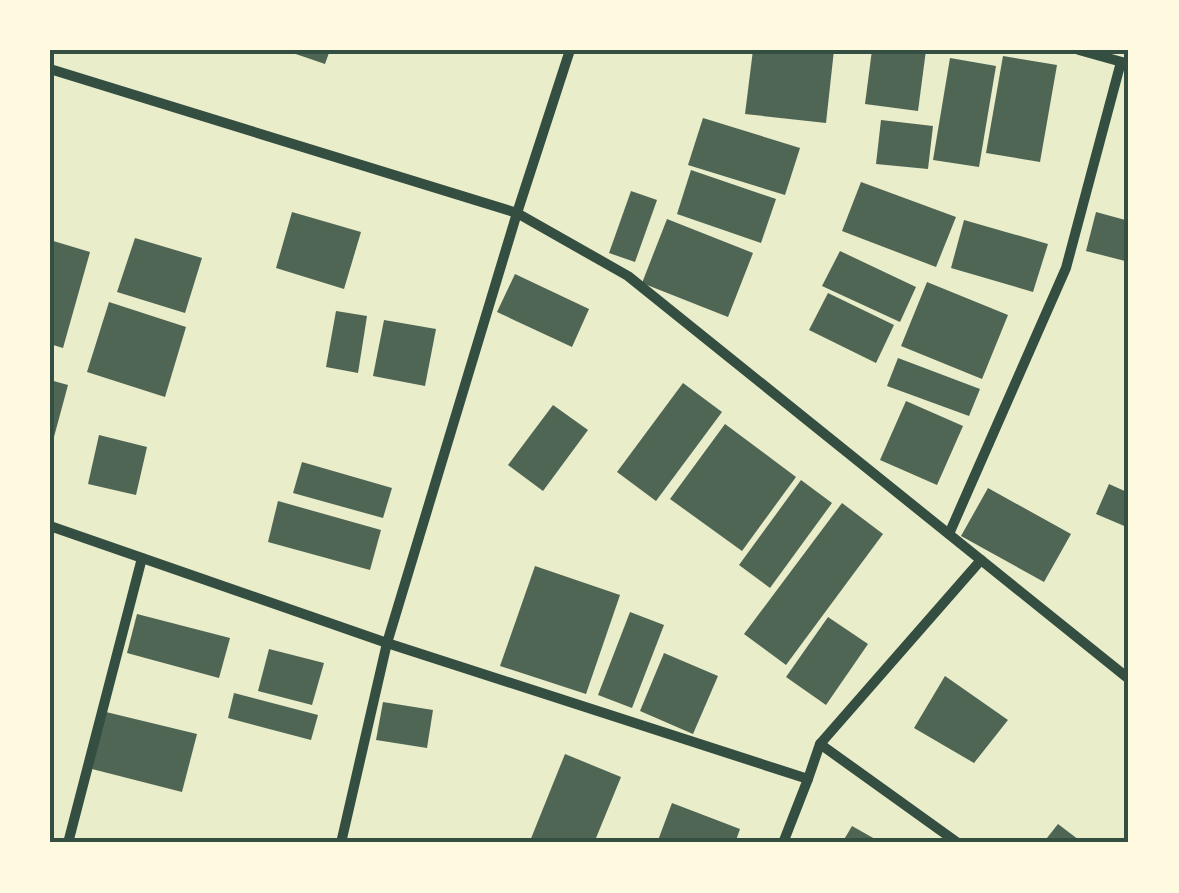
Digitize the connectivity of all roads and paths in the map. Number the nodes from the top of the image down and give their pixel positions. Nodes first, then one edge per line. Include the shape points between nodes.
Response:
1 (570, 50) edge
2 (1079, 50) edge
3 (1125, 63) edge
4 (50, 69) edge
5 (517, 213) junction
6 (50, 526) edge
7 (949, 534) junction
8 (142, 558) junction
9 (981, 560) junction
10 (387, 643) junction
11 (1129, 679) edge
12 (820, 744) junction
13 (808, 779) junction
14 (68, 843) edge
15 (342, 843) edge
16 (783, 843) edge
17 (958, 843) edge

1 - 5 street
2 - 3 street
3 - 7 street via 1066,268
4 - 5 street
5 - 7 street via 628,276
5 - 10 street
6 - 8 street
7 - 9 street
8 - 10 street
8 - 14 street
9 - 11 street
9 - 12 street
10 - 13 street
10 - 15 street
12 - 13 street
12 - 17 street
13 - 16 street

